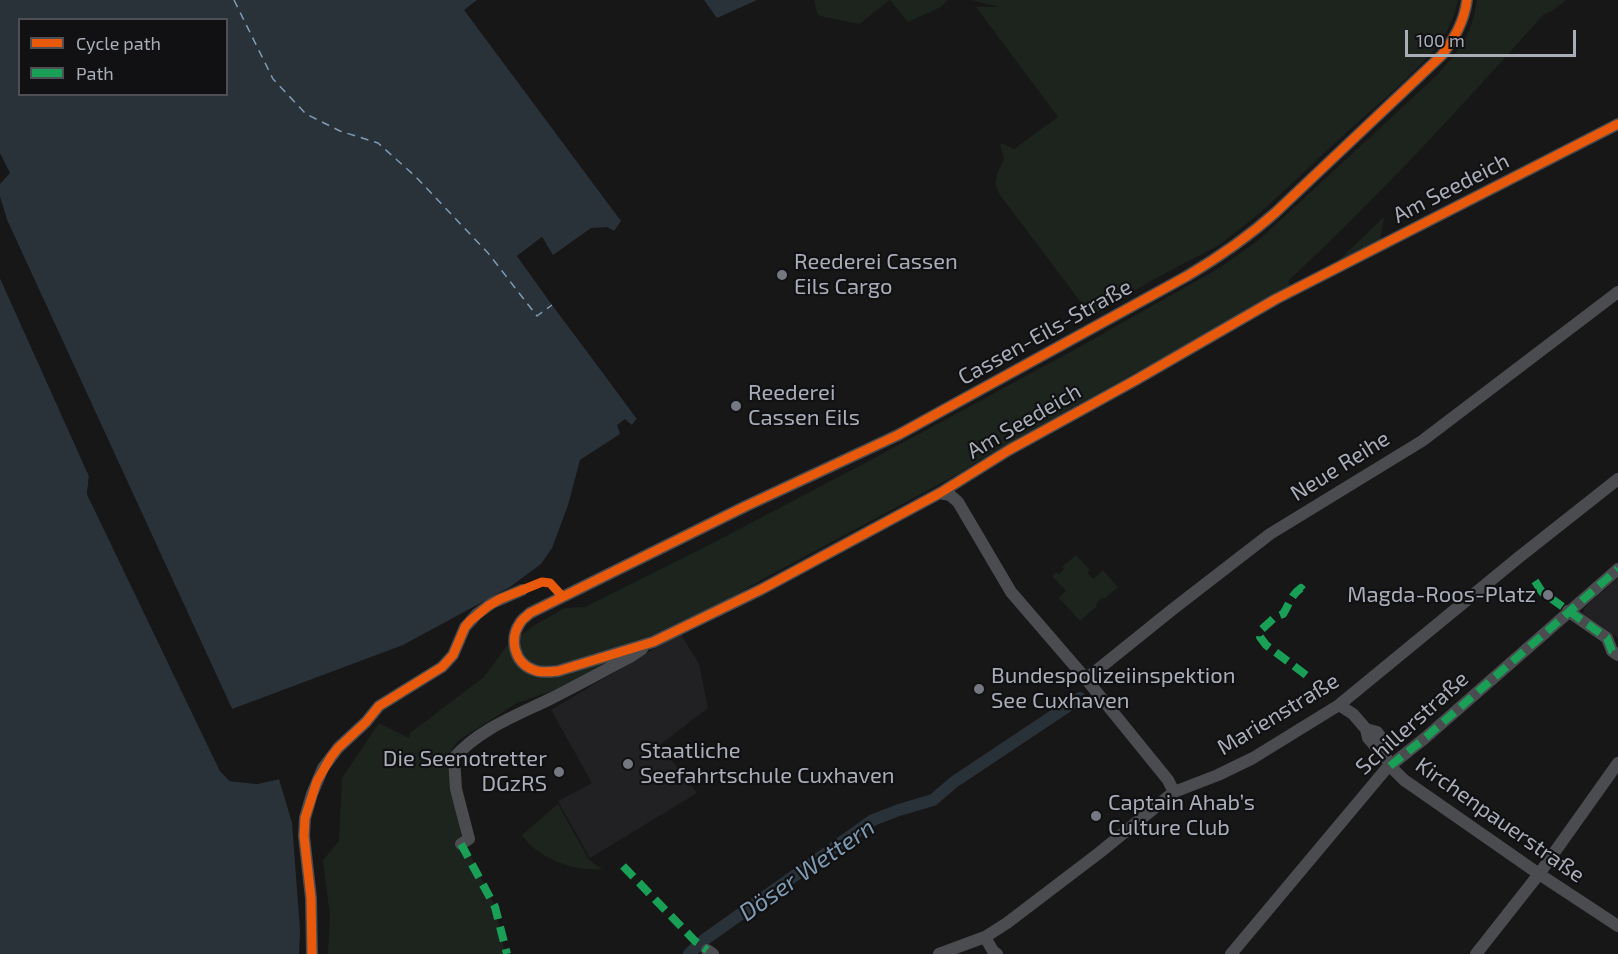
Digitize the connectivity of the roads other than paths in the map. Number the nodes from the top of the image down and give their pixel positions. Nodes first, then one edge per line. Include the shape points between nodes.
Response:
1 (1467, 0) edge
2 (1618, 124) edge
3 (1618, 292) edge
4 (1618, 479) edge
5 (940, 493) junction
6 (1618, 569) edge
7 (522, 590) dead end
8 (562, 596) joint
9 (1569, 611) junction
10 (653, 642) junction
11 (1618, 655) edge
12 (1086, 679) junction
13 (1339, 705) junction
14 (1618, 763) edge
15 (1390, 766) junction
16 (1174, 792) junction
17 (461, 844) dead end
18 (1539, 874) junction
19 (1618, 926) edge
20 (985, 937) junction
21 (312, 954) edge
22 (940, 954) edge
23 (998, 954) edge
24 (1231, 954) edge
25 (1476, 954) edge

1 - 8 street, Cassen-Eils-Straße via 1463,20 1442,55 1276,212 1230,249 898,435
2 - 5 street, Am Seedeich via 1276,299
3 - 12 street, Neue Reihe via 1422,441 1270,534
4 - 13 street, Marienstraße
5 - 10 street, Am Seedeich via 762,589
5 - 12 street via 958,502 1011,592
6 - 9 street, Schillerstraße
7 - 21 street via 477,614 465,627 447,662 379,706 323,768 305,818
8 - 10 street, Am Seedeich via 530,613 515,633 515,651 535,671 558,671
9 - 11 street via 1608,639
9 - 15 street, Schillerstraße
10 - 17 street, Am Seedeich via 465,745 454,758 456,789 469,839
12 - 16 street
13 - 15 street via 1366,729 1377,732
13 - 16 street, Marienstraße via 1253,758
14 - 18 street
15 - 18 street, Kirchenpauerstraße via 1404,780
15 - 24 street, Schillerstraße
16 - 20 street, Marienstraße
18 - 19 street, Kirchenpauerstraße
18 - 25 street
20 - 22 street, Marienstraße
20 - 23 street

